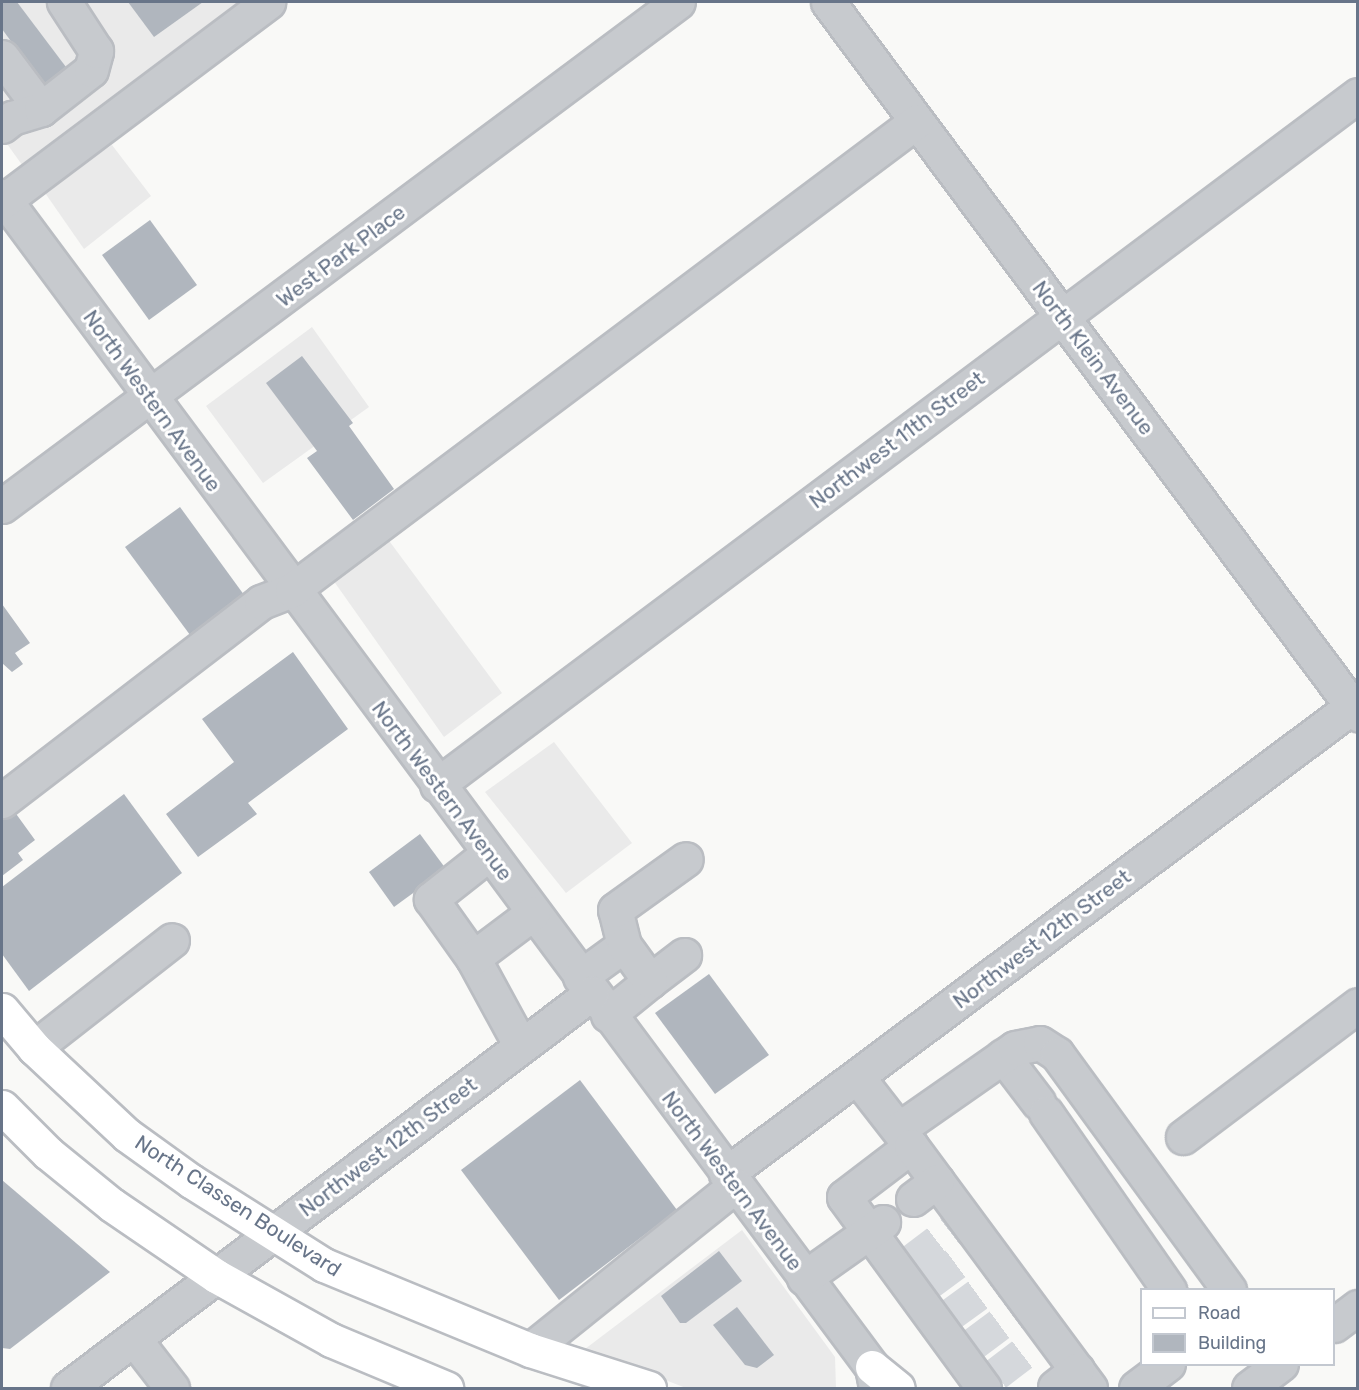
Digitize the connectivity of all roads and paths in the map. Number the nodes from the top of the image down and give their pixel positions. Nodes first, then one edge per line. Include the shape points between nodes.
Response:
1 (64, 2) edge
2 (268, 2) edge
3 (678, 2) edge
4 (828, 2) edge
5 (2, 57) edge
6 (1358, 95) edge
7 (41, 109) junction
8 (917, 121) junction
9 (2, 126) edge
10 (2, 199) edge
11 (1062, 316) junction
12 (149, 397) junction
13 (2, 506) edge
14 (292, 590) junction
15 (1356, 708) edge
16 (437, 785) junction
17 (2, 801) edge
18 (488, 854) junction
19 (686, 859) dead end
20 (533, 913) junction
21 (172, 940) dead end
22 (624, 945) junction
23 (684, 955) dead end
24 (473, 958) junction
25 (650, 981) junction
26 (593, 995) junction
27 (1358, 1005) edge
28 (2, 1010) edge
29 (521, 1046) junction
30 (34, 1048) junction
31 (1004, 1056) junction
32 (858, 1078) junction
33 (2, 1107) edge
34 (1183, 1137) dead end
35 (905, 1138) junction
36 (730, 1180) junction
37 (876, 1226) junction
38 (273, 1233) junction
39 (216, 1276) junction
40 (804, 1278) junction
41 (1168, 1288) edge
42 (1228, 1288) edge
43 (1358, 1307) edge
44 (1335, 1324) edge
45 (134, 1339) junction
46 (530, 1350) junction
47 (1167, 1366) edge
48 (1280, 1366) edge
49 (874, 1378) edge
50 (987, 1382) edge
51 (1074, 1382) edge
52 (68, 1389) edge
53 (172, 1389) edge
54 (446, 1389) edge
55 (649, 1389) edge
56 (898, 1389) edge
57 (1136, 1389) edge
58 (1249, 1389) edge

1 - 7 street via 96,51 91,70
2 - 10 street
3 - 12 street, West Park Place
4 - 8 street, North Klein Avenue
5 - 7 street
6 - 11 street, Northwest 11th Street
7 - 9 street via 12,118
8 - 11 street, North Klein Avenue
8 - 14 street
10 - 12 street, North Western Avenue
11 - 15 street, North Klein Avenue
11 - 16 street, Northwest 11th Street
12 - 13 street, West Park Place
12 - 14 street, North Western Avenue
14 - 16 street, North Western Avenue
14 - 17 street via 261,602
15 - 32 street, Northwest 12th Street
16 - 18 street, North Western Avenue
18 - 20 street, North Western Avenue
18 - 24 street via 431,899
19 - 22 street via 615,910
20 - 24 street
20 - 26 street, North Western Avenue
21 - 30 street
22 - 25 street
22 - 26 street
23 - 25 street
24 - 29 street
25 - 26 street
26 - 29 street, Northwest 12th Street
26 - 36 street, North Western Avenue
27 - 34 street
28 - 30 main road, North Classen Boulevard
29 - 38 street, Northwest 12th Street
30 - 38 main road, North Classen Boulevard via 127,1135
31 - 35 street
31 - 41 street
31 - 42 street via 1015,1048 1040,1043 1057,1054
32 - 35 street
32 - 36 street, Northwest 12th Street
33 - 39 main road via 48,1154 112,1205
35 - 37 street via 844,1197
35 - 51 street via 925,1190
36 - 40 street, North Western Avenue
36 - 46 street, Northwest 12th Street
37 - 40 street
37 - 50 street
38 - 39 street, Northwest 12th Street
38 - 46 main road, North Classen Boulevard via 324,1265 382,1292
39 - 45 street, Northwest 12th Street
39 - 54 main road via 331,1340
40 - 49 street, North Western Avenue
43 - 44 street
45 - 52 street, Northwest 12th Street
45 - 53 street
46 - 55 main road, North Classen Boulevard
47 - 57 street
48 - 58 street
49 - 56 main road

